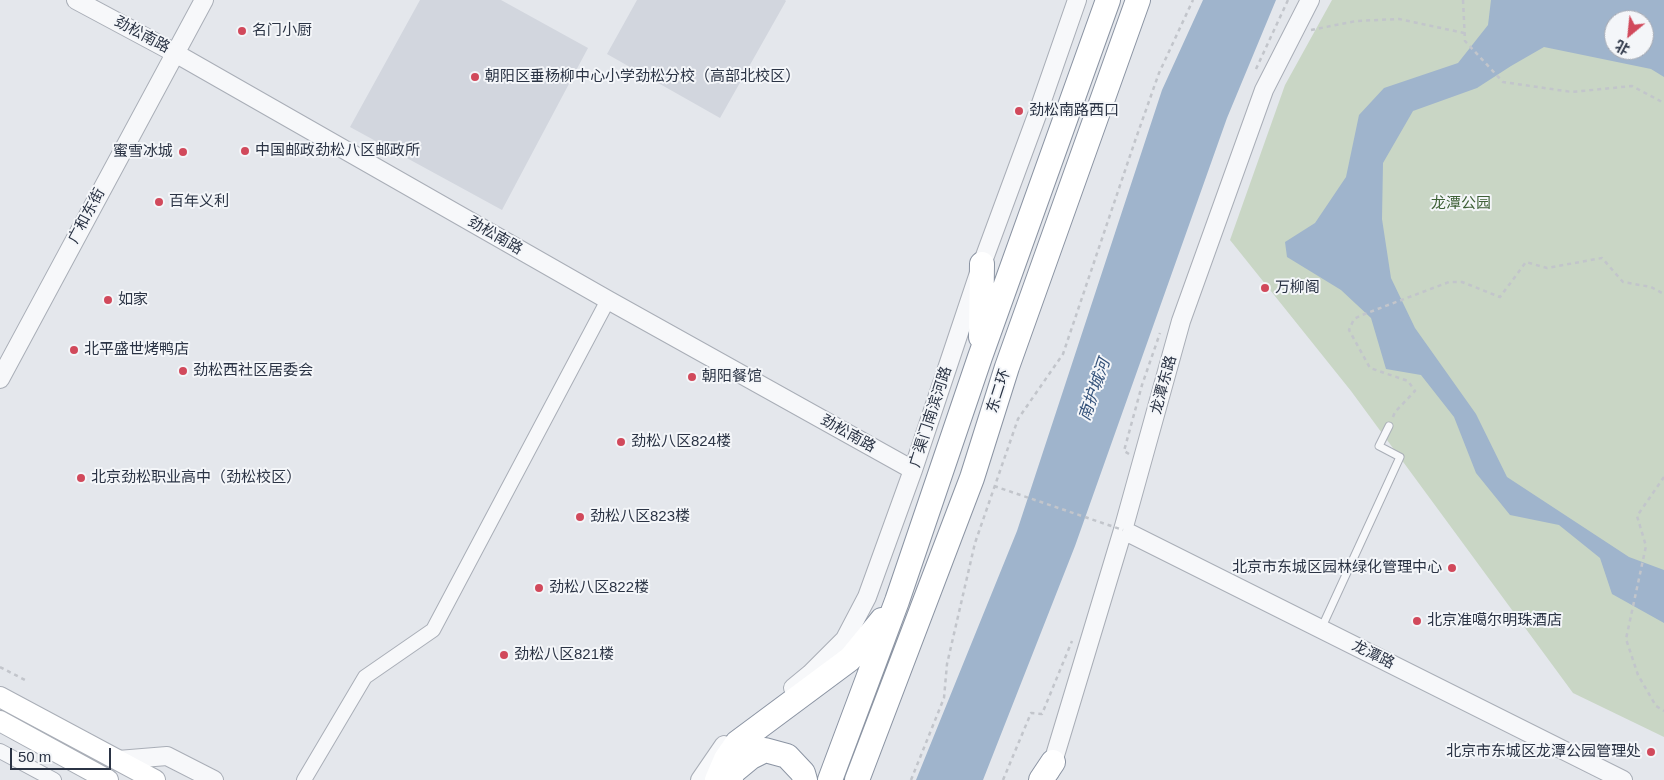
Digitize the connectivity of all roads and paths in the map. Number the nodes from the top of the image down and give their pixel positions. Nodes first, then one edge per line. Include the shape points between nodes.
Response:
1 (76, 0) edge
2 (204, 0) edge
3 (1076, 0) edge
4 (1108, 0) edge
5 (1138, 0) edge
6 (1192, 0) edge
7 (1310, 0) edge
8 (1462, 0) edge
9 (1283, 10) dead end
10 (1287, 13) dead end
11 (1309, 30) dead end
12 (1464, 33) junction
13 (175, 53) junction
14 (1664, 103) edge
15 (982, 264) junction
16 (1664, 294) edge
17 (608, 300) junction
18 (980, 357) junction
19 (0, 379) edge
20 (1389, 426) joint
21 (913, 470) junction
22 (1664, 478) edge
23 (994, 486) junction
24 (1123, 530) junction
25 (897, 601) junction
26 (1321, 629) junction
27 (1075, 634) dead end
28 (0, 667) edge
29 (25, 680) dead end
30 (0, 697) edge
31 (1664, 711) edge
32 (0, 720) edge
33 (880, 722) junction
34 (0, 751) edge
35 (118, 760) junction
36 (1047, 774) edge
37 (54, 780) edge
38 (108, 780) edge
39 (155, 780) edge
40 (214, 780) edge
41 (304, 780) edge
42 (700, 780) edge
43 (717, 780) edge
44 (729, 780) edge
45 (805, 780) edge
46 (830, 780) edge
47 (857, 780) edge
48 (875, 780) edge
49 (911, 780) edge
50 (1003, 780) edge
51 (1623, 780) edge

1 - 13 street, 劲松南路
2 - 13 street, 广和东街
3 - 15 street, 广渠门南滨河路
4 - 18 highway, 东二环
5 - 33 highway, 东二环 via 1007,367 972,478
6 - 23 path via 1156,82 1063,354 1018,419
7 - 24 street, 龙潭东路 via 1264,90 1181,321
8 - 12 path
9 - 10 path
11 - 12 path via 1356,21 1399,19
12 - 14 path via 1465,41 1503,82 1572,92 1632,86
13 - 17 street, 劲松南路
13 - 19 street, 广和东街
15 - 18 highway
15 - 21 street, 广渠门南滨河路
16 - 20 path via 1651,287 1623,282 1602,258 1546,268 1526,262 1500,297 1462,282 1449,282 1362,315 1354,319 1349,330 1370,368 1408,381 1415,391 1395,412
17 - 21 street, 劲松南路
17 - 41 street via 433,630 365,677
18 - 25 highway, 东二环
20 - 26 lane via 1379,446 1400,457
21 - 42 street, 广渠门南滨河路 via 866,597 845,639 810,674 722,747
22 - 31 path via 1637,516 1646,546 1626,640 1638,676 1656,706
23 - 24 path, bridge
23 - 49 path via 973,552 947,664 944,698
24 - 26 street, 龙潭路
24 - 36 street, 龙潭东路
25 - 43 highway via 850,659 737,743
25 - 46 highway, 东二环
26 - 51 street, 龙潭路
27 - 50 path via 1042,714 1031,713
28 - 29 path
30 - 35 main road
32 - 38 main road
33 - 47 highway, 东二环
33 - 48 highway
34 - 37 street
35 - 39 main road
35 - 40 street via 167,756
44 - 45 highway via 734,771 765,750 787,756 803,773

